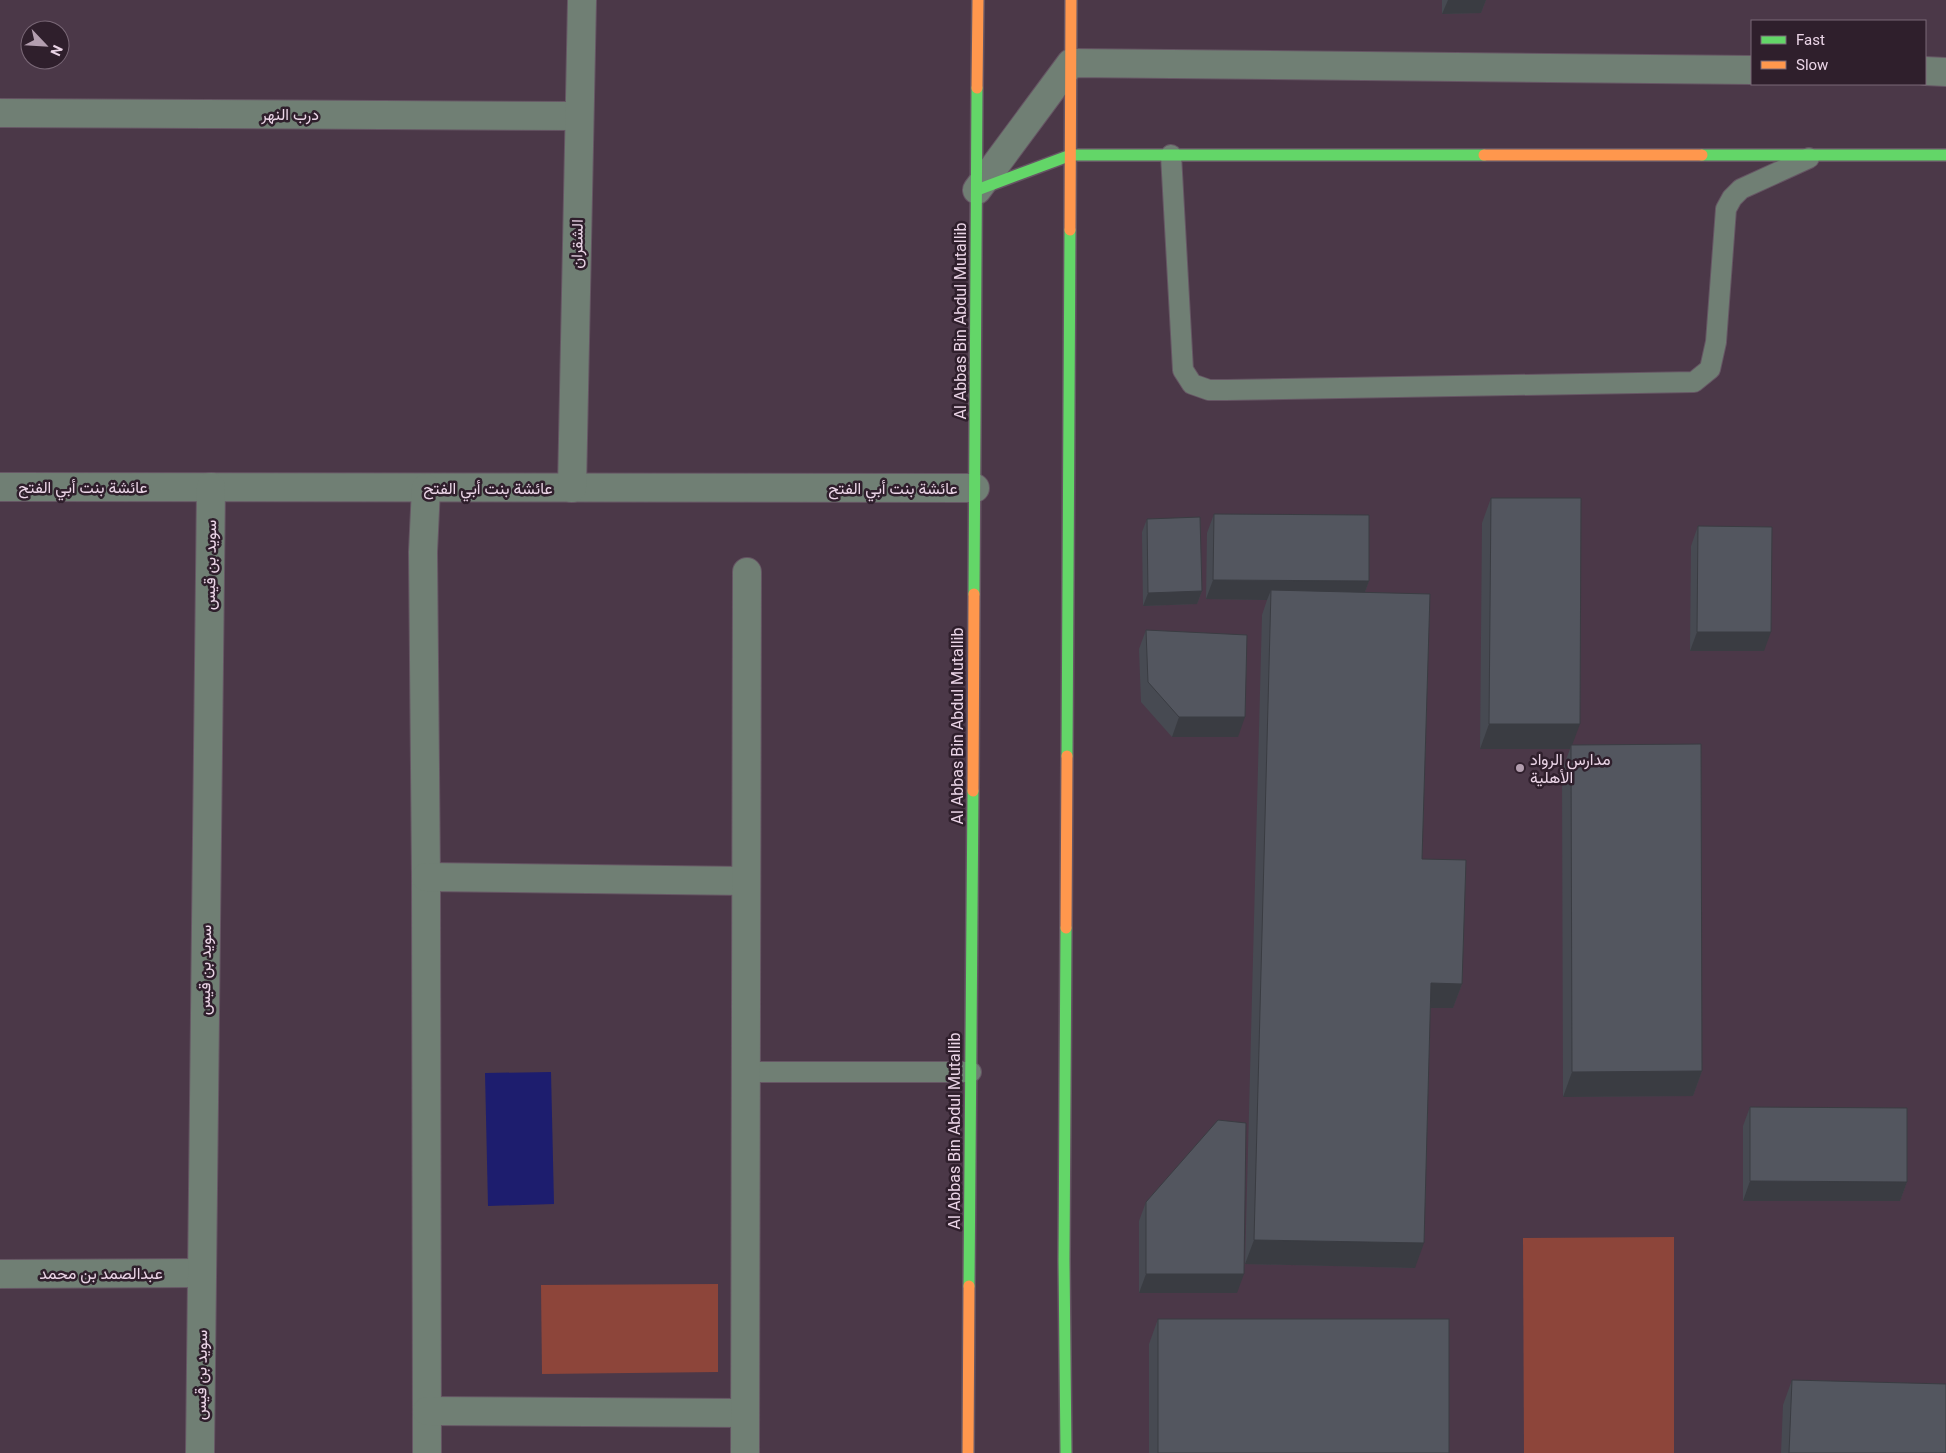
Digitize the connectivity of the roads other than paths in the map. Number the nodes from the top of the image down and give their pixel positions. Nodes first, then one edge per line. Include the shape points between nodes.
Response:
1 (582, 0) edge
2 (978, 0) edge
3 (1071, 0) edge
4 (1071, 64) junction
5 (1751, 70) edge
6 (1926, 72) edge
7 (1946, 72) edge
8 (0, 112) edge
9 (579, 116) junction
10 (1071, 155) junction
11 (1171, 155) junction
12 (1817, 155) junction
13 (1946, 155) edge
14 (977, 190) junction
15 (0, 487) edge
16 (211, 488) junction
17 (426, 488) junction
18 (572, 488) junction
19 (975, 488) junction
20 (747, 572) dead end
21 (426, 877) junction
22 (746, 882) junction
23 (747, 1072) junction
24 (971, 1072) junction
25 (0, 1274) edge
26 (202, 1274) junction
27 (427, 1411) junction
28 (745, 1413) junction
29 (200, 1453) edge
30 (427, 1453) edge
31 (745, 1453) edge
32 (968, 1453) edge
33 (1066, 1453) edge

1 - 9 street, الشقران
2 - 14 street, Al Abbas Bin Abdul Mutallib
3 - 4 street
4 - 5 street
4 - 10 street
4 - 14 street
6 - 7 street
8 - 9 street, درب النهر
9 - 18 street, الشقران
10 - 11 street
10 - 14 street
10 - 33 street via 1064,1250
11 - 12 street
11 - 12 lane via 1183,370 1192,384 1209,390 1694,382 1710,369 1716,342 1726,209 1741,188
12 - 13 street
14 - 19 street, Al Abbas Bin Abdul Mutallib
15 - 16 street, عائشة بنت أبي الفتح
16 - 17 street, عائشة بنت أبي الفتح
16 - 26 street, سويد بن قيس
17 - 18 street, عائشة بنت أبي الفتح
17 - 21 street via 423,552
18 - 19 street, عائشة بنت أبي الفتح
19 - 24 street, Al Abbas Bin Abdul Mutallib
20 - 22 street
21 - 22 street
21 - 27 street
22 - 23 street
23 - 24 lane
23 - 28 street
24 - 32 street, Al Abbas Bin Abdul Mutallib
25 - 26 street, عبدالصمد بن محمد
26 - 29 street, سويد بن قيس
27 - 28 street
27 - 30 street
28 - 31 street

